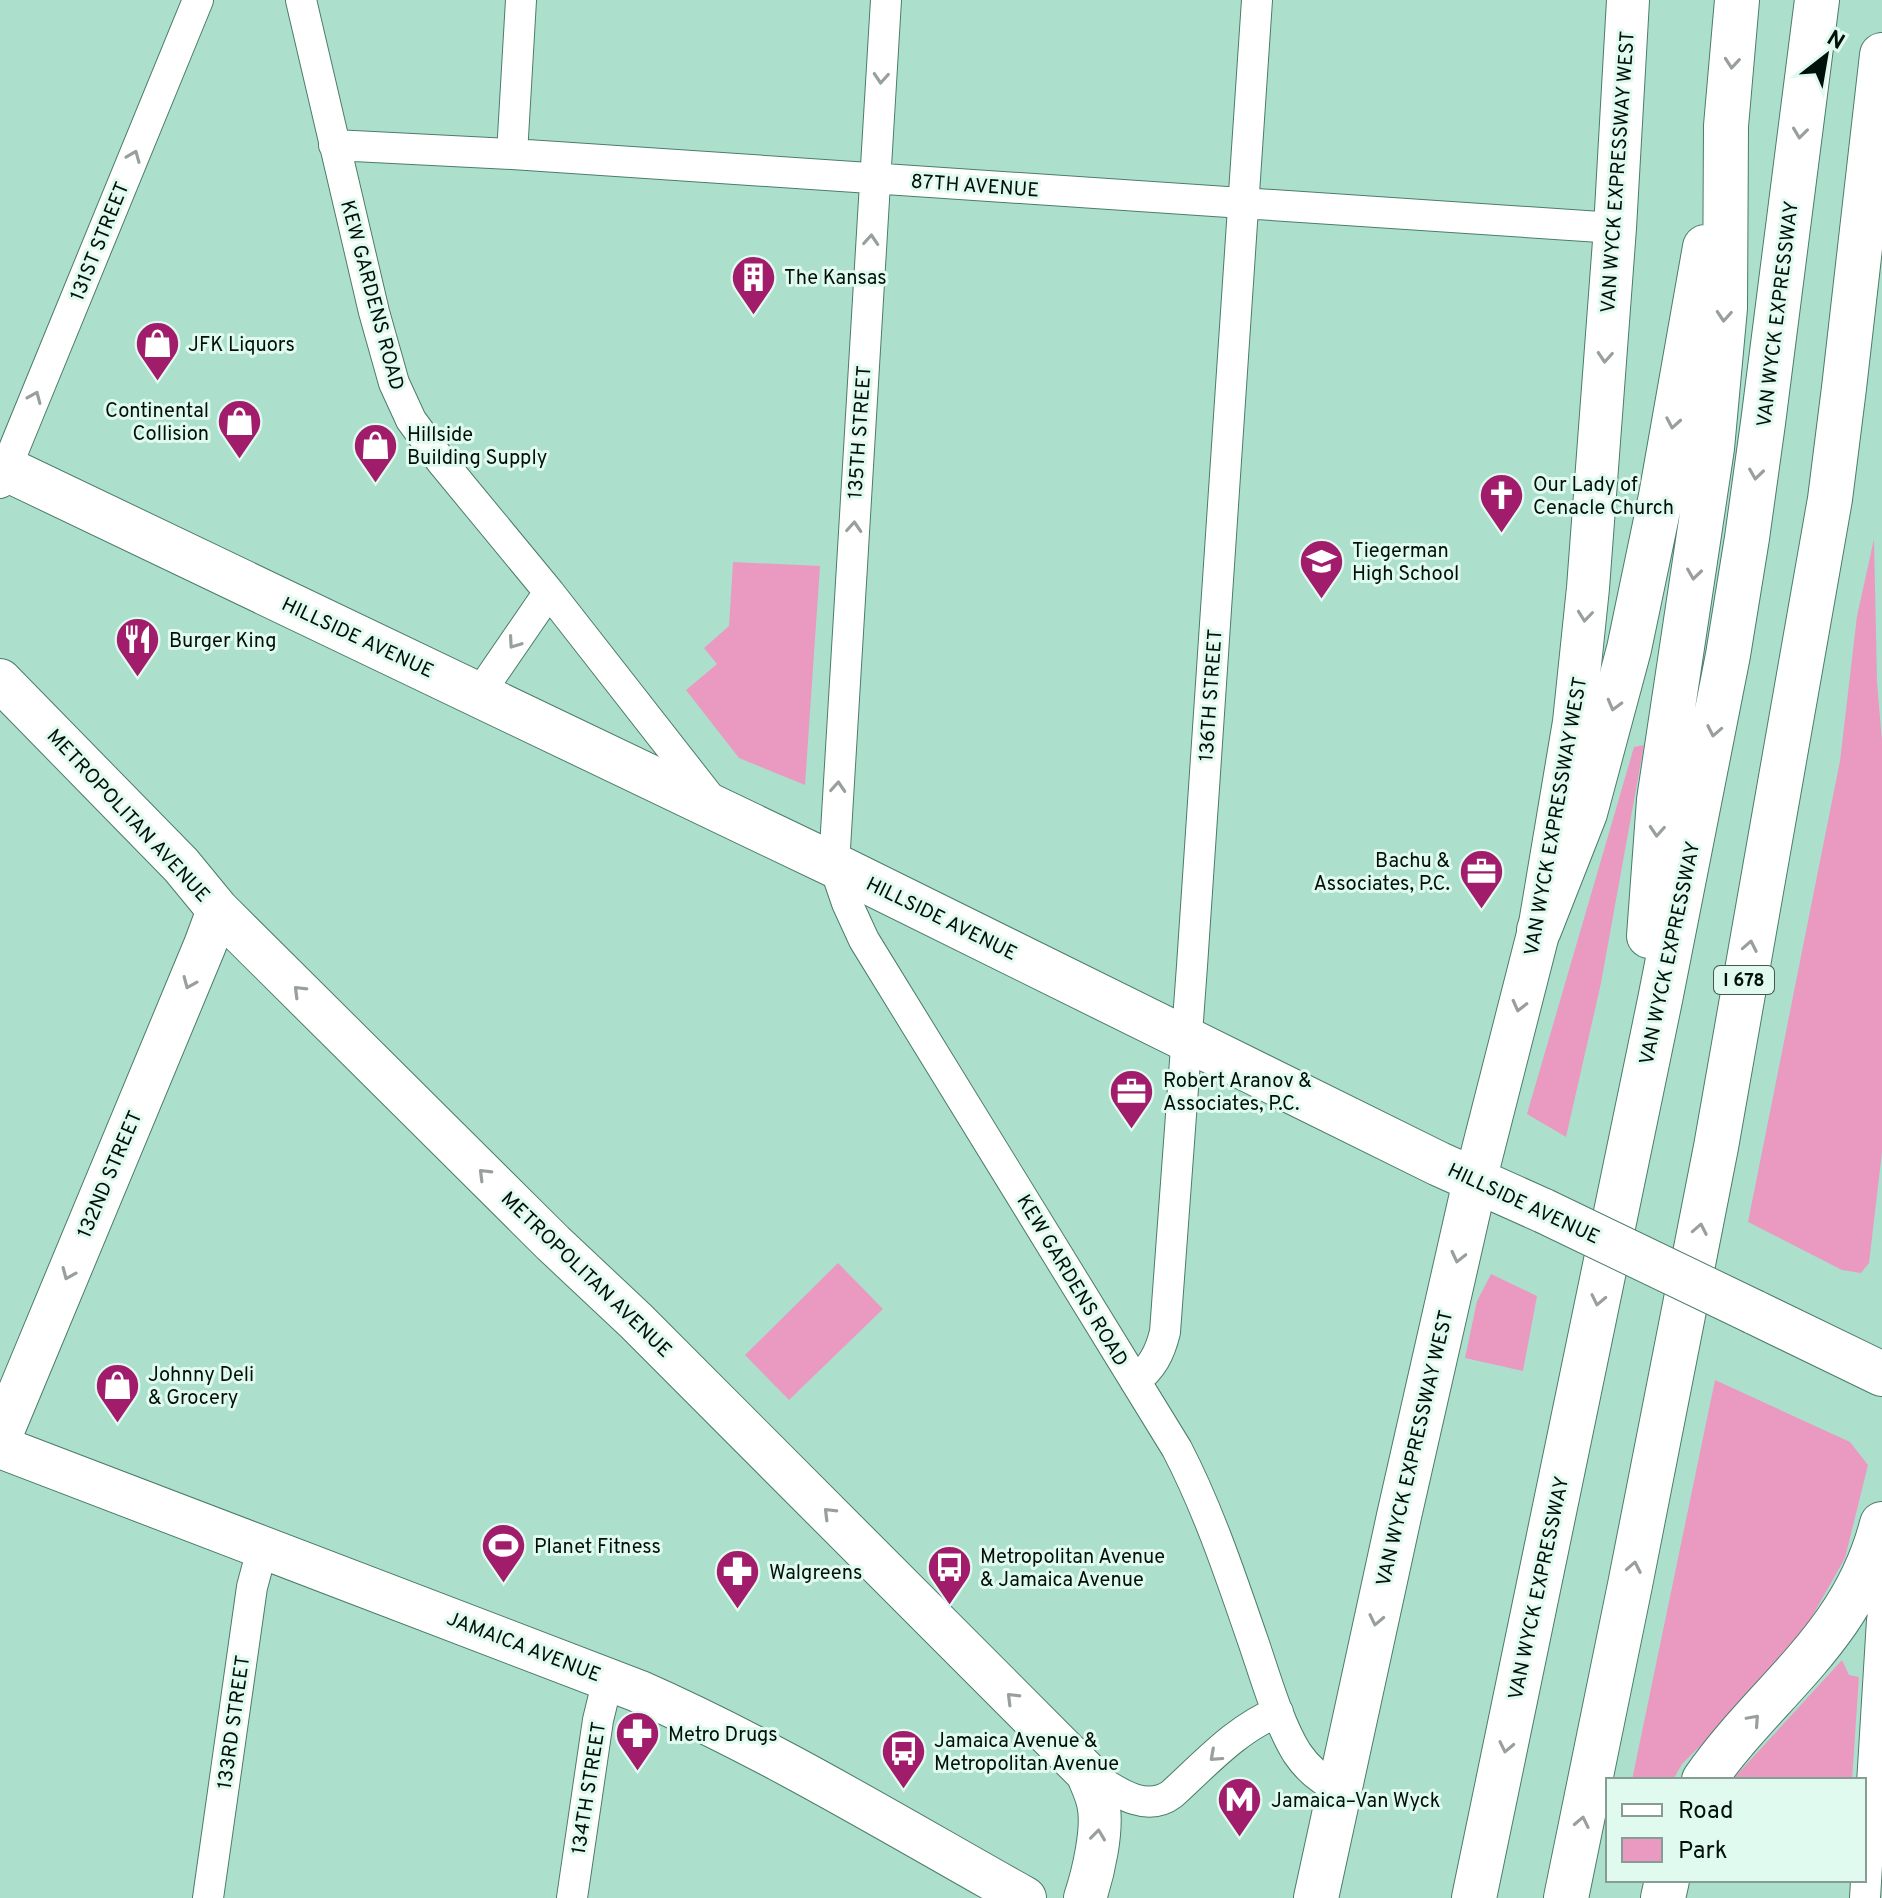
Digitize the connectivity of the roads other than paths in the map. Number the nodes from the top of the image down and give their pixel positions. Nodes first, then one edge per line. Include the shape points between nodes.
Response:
1 (198, 0) edge
2 (301, 0) edge
3 (521, 0) edge
4 (886, 0) edge
5 (1257, 0) edge
6 (1628, 0) edge
7 (1737, 0) edge
8 (1817, 0) edge
9 (1882, 55) edge
10 (1726, 126) junction
11 (334, 145) junction
12 (512, 154) junction
13 (875, 178) junction
14 (1244, 204) junction
15 (1615, 228) junction
16 (2, 473) edge
17 (549, 592) junction
18 (0, 680) edge
19 (479, 694) junction
20 (720, 811) junction
21 (834, 865) junction
22 (218, 910) junction
23 (1539, 930) junction
24 (1187, 1039) junction
25 (1636, 1114) junction
26 (1475, 1181) junction
27 (1882, 1374) edge
28 (1135, 1381) junction
29 (0, 1438) edge
30 (0, 1447) edge
31 (1879, 1535) edge
32 (263, 1546) junction
33 (1882, 1611) edge
34 (1882, 1620) edge
35 (608, 1679) junction
36 (1278, 1712) junction
37 (1087, 1773) junction
38 (1705, 1778) edge
39 (1339, 1788) junction
40 (1866, 1882) edge
41 (208, 1898) edge
42 (572, 1898) edge
43 (1025, 1898) edge
44 (1085, 1898) edge
45 (1316, 1898) edge
46 (1474, 1898) edge
47 (1566, 1898) edge

16 -> 1 street, 131ST STREET
2 - 11 street, KEW GARDENS ROAD
3 - 12 street
4 -> 13 street, 135TH STREET
5 - 14 street, 136TH STREET
6 - 15 main road, VAN WYCK EXPRESSWAY WEST
7 -> 10 main road
8 -> 25 main road, VAN WYCK EXPRESSWAY via 1747,538
47 -> 9 main road, I 678 via 1716,1147 1830,499
10 -> 23 main road via 1629,649 1585,813
10 -> 25 main road via 1725,308 1712,448 1659,800
11 - 12 street, 87TH AVENUE
11 - 17 street, KEW GARDENS ROAD via 374,312 402,402 425,440
12 - 13 street, 87TH AVENUE
13 - 14 street, 87TH AVENUE
21 -> 13 street, 135TH STREET
14 - 15 street, 87TH AVENUE
14 - 24 street, 136TH STREET
15 -> 23 main road, VAN WYCK EXPRESSWAY WEST via 1574,722
16 - 19 main road, HILLSIDE AVENUE
17 -> 19 street
17 - 20 street, KEW GARDENS ROAD
18 - 22 main road, METROPOLITAN AVENUE via 181,865
19 - 20 main road, HILLSIDE AVENUE
20 - 21 main road, HILLSIDE AVENUE
21 - 24 main road, HILLSIDE AVENUE
21 - 28 street, KEW GARDENS ROAD via 864,940
22 -> 29 main road, 132ND STREET
37 -> 22 main road, METROPOLITAN AVENUE
23 -> 26 main road, VAN WYCK EXPRESSWAY WEST
24 - 26 main road, HILLSIDE AVENUE
24 - 28 street, 136TH STREET via 1165,1332 1155,1359
25 -> 46 main road, VAN WYCK EXPRESSWAY
26 - 27 main road, HILLSIDE AVENUE, bridge
26 -> 39 main road, VAN WYCK EXPRESSWAY WEST
28 - 36 street, KEW GARDENS ROAD via 1190,1474
30 - 32 main road, JAMAICA AVENUE
31 - 33 street
38 -> 31 main road via 1831,1630 1859,1588
32 - 35 main road, JAMAICA AVENUE
32 - 41 street, 133RD STREET via 252,1587
34 - 40 street
35 - 42 street, 134TH STREET
35 - 43 main road, JAMAICA AVENUE via 774,1758
36 -> 37 street via 1241,1732 1159,1801 1134,1799
36 - 39 street, KEW GARDENS ROAD via 1297,1753
44 -> 37 main road, METROPOLITAN AVENUE via 1100,1817
39 - 45 main road, VAN WYCK EXPRESSWAY WEST

